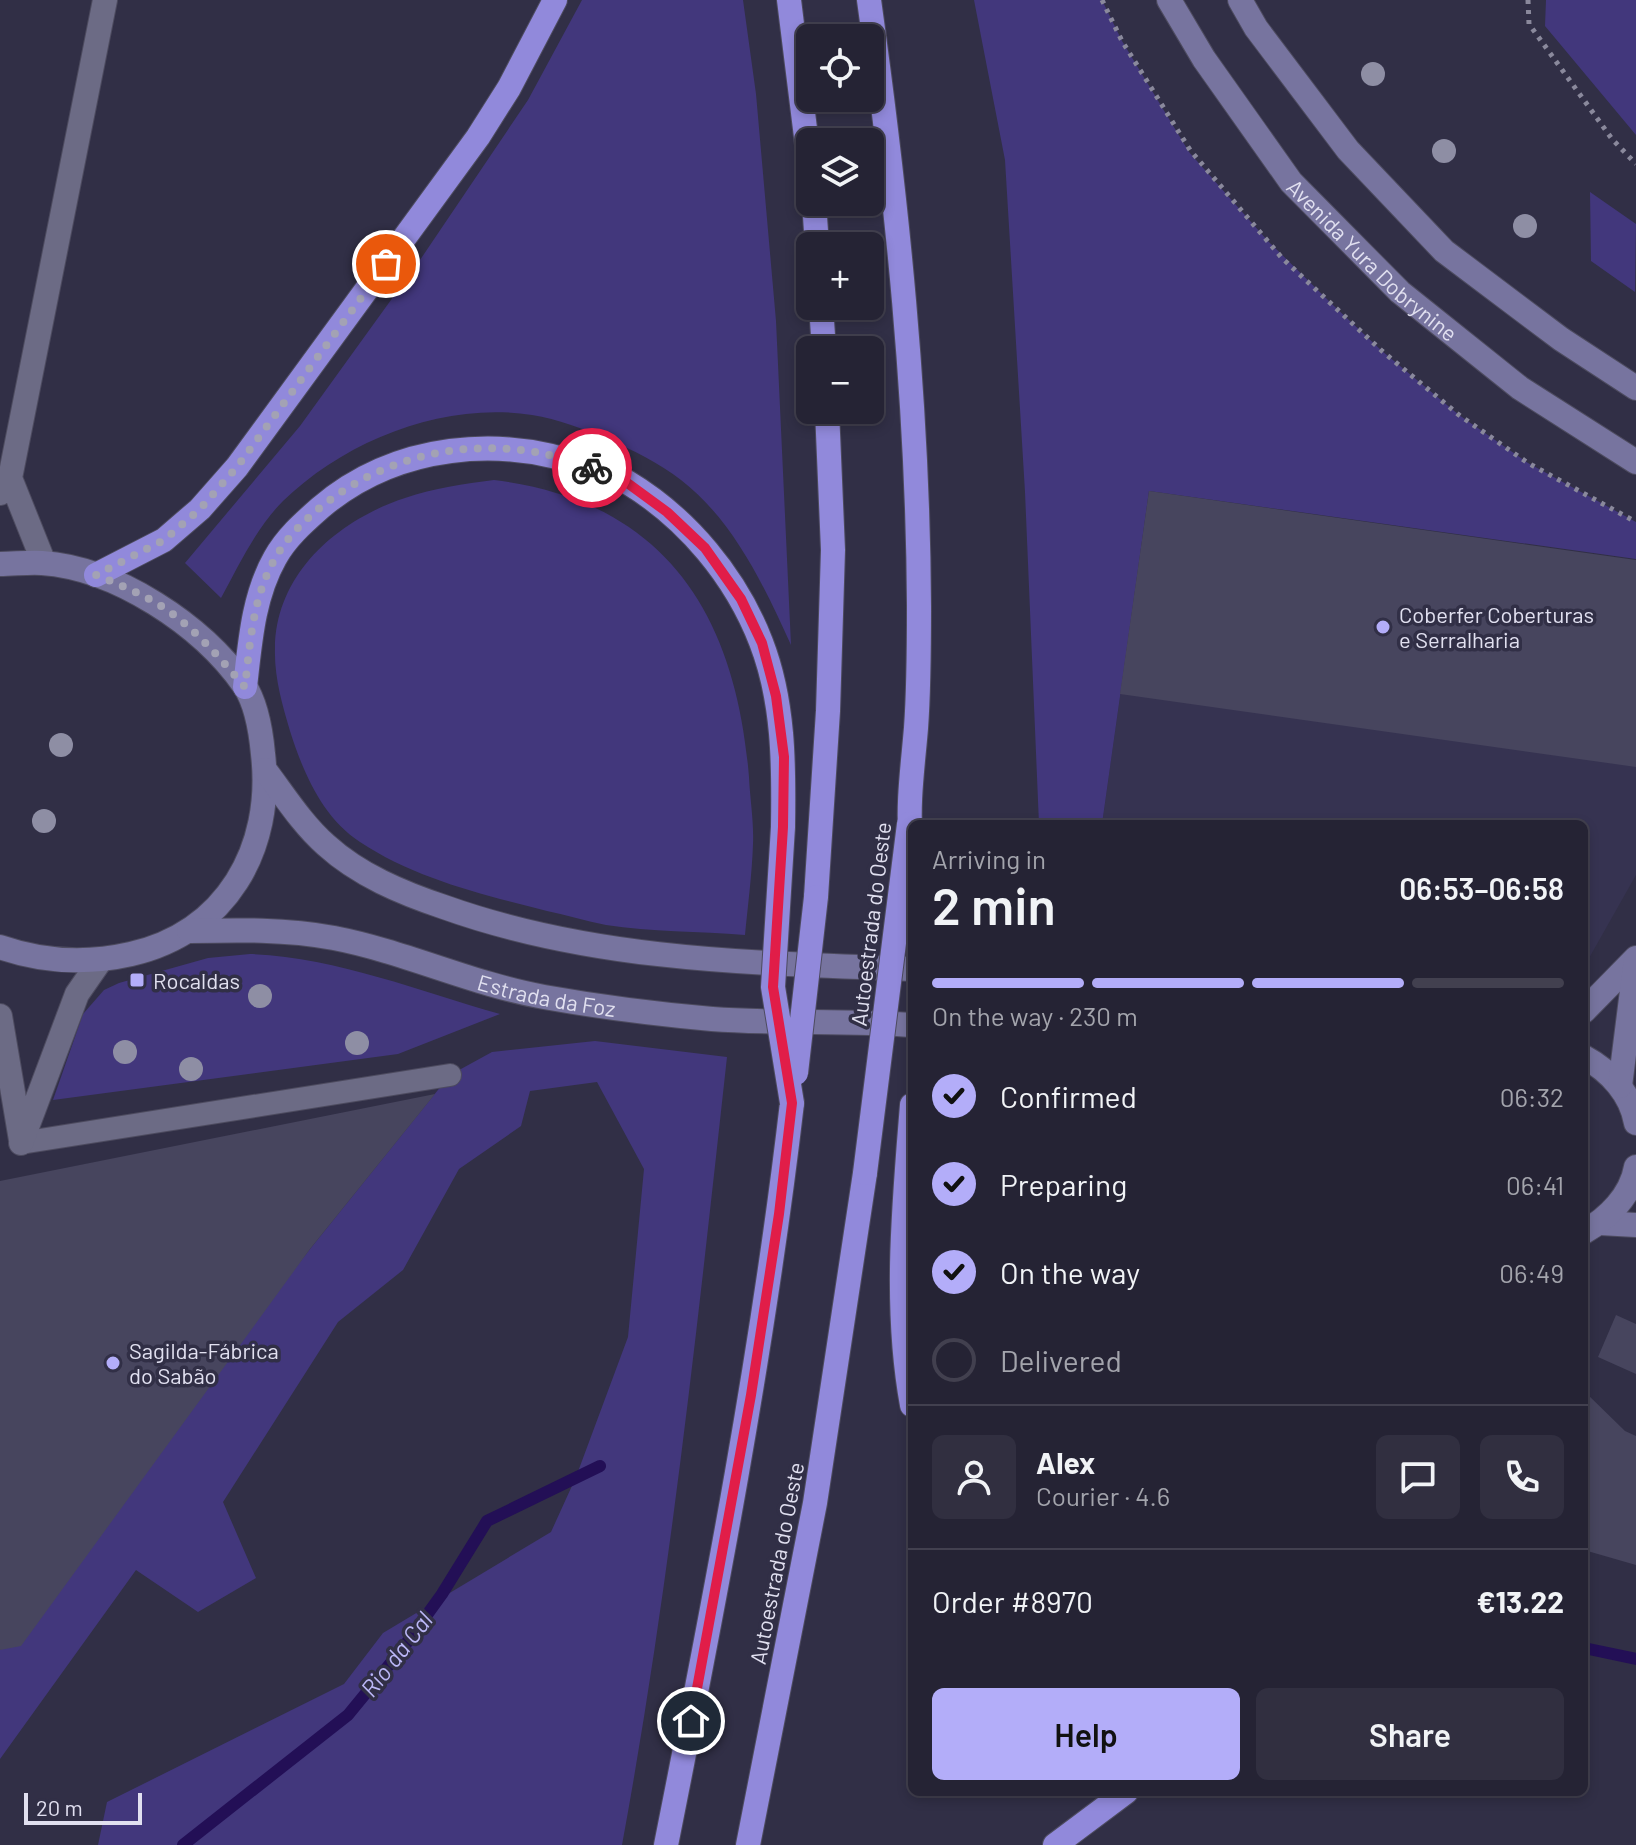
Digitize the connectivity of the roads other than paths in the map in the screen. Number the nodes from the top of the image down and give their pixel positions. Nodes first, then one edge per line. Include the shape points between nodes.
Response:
1 (105, 0) edge
2 (555, 0) edge
3 (789, 0) edge
4 (869, 0) edge
5 (1169, 0) edge
6 (1240, 0) edge
7 (805, 128) edge
8 (1636, 388) edge
9 (828, 424) edge
10 (1636, 462) edge
11 (5, 485) edge
12 (44, 563) junction
13 (0, 564) edge
14 (96, 575) junction
15 (245, 687) junction
16 (265, 770) junction
17 (911, 820) edge
18 (908, 851) edge
19 (189, 931) junction
20 (0, 947) edge
21 (1636, 958) edge
22 (100, 961) junction
23 (908, 969) edge
24 (1588, 1007) edge
25 (0, 1016) edge
26 (908, 1025) edge
27 (1588, 1059) edge
28 (450, 1075) dead end
29 (1620, 1086) junction
30 (792, 1103) junction
31 (1635, 1116) edge
32 (11, 1146) edge
33 (908, 1152) edge
34 (1636, 1167) edge
35 (1636, 1225) edge
36 (1592, 1227) edge
37 (908, 1383) edge
38 (1121, 1796) edge
39 (666, 1845) edge
40 (748, 1845) edge
41 (1055, 1845) edge

1 - 11 street
2 - 14 highway via 478,137 237,467 164,540
3 - 7 highway
4 - 17 highway, Autoestrada do Oeste via 884,102 917,514
5 - 10 main road, Avenida Yura Dobrynine via 1291,182 1400,292 1520,388
6 - 8 main road via 1348,150 1444,251
9 - 30 highway, bridge via 833,550 828,711 816,897
11 - 12 street
12 - 13 main road
12 - 14 main road
14 - 15 main road via 179,618
15 - 16 main road via 260,727
15 - 30 highway, bridge via 262,585 276,556 301,525 343,489 383,468 470,448 524,449 626,482 667,512 705,548 741,599 762,643 776,696 784,757 773,987
16 - 19 main road via 264,819 251,859 227,897
16 - 23 main road via 325,845 412,896 470,916 615,950 724,962
18 - 40 highway, Autoestrada do Oeste, bridge via 815,1503
19 - 22 main road via 158,948
19 - 26 main road, Estrada da Foz via 272,930 334,938 476,981 592,1005 714,1019
20 - 22 main road via 23,955
21 - 24 main road
21 - 29 main road
22 - 32 street via 77,994
25 - 32 street
27 - 29 main road
28 - 32 lane
29 - 31 main road
30 - 39 highway via 751,1395
33 - 37 highway via 902,1321
34 - 36 main road via 1621,1201
35 - 36 main road
38 - 41 highway

